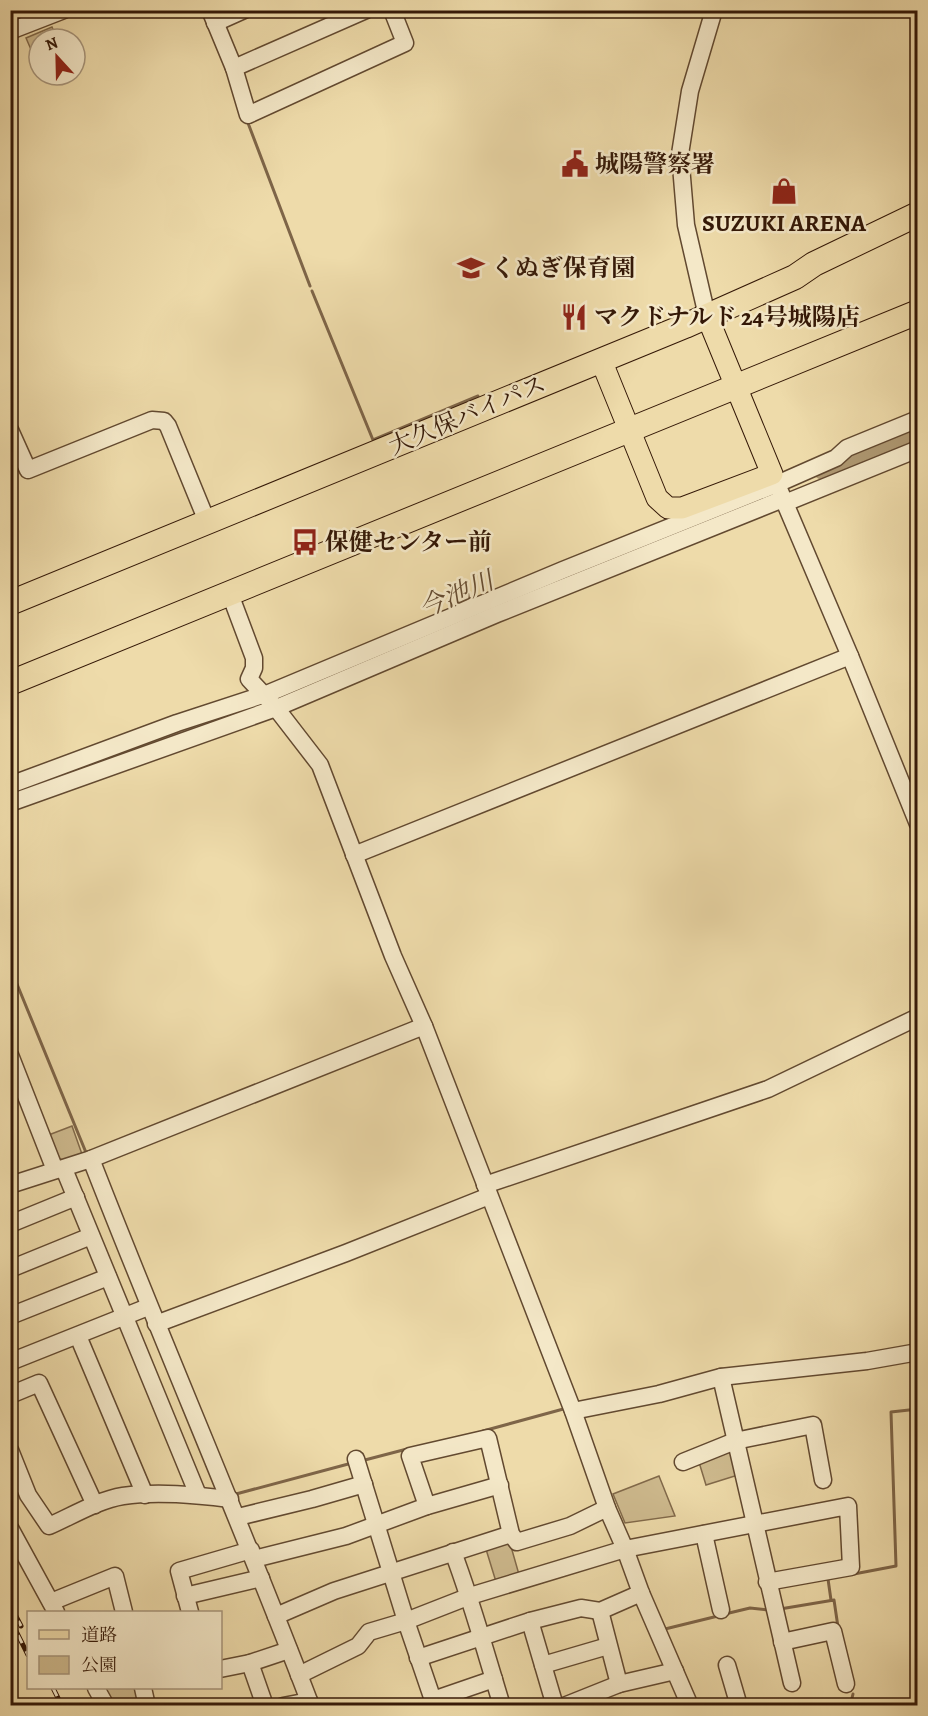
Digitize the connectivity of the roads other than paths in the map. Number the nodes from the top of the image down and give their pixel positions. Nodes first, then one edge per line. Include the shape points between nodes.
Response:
1 (64, 10) edge
2 (244, 10) edge
3 (366, 10) edge
4 (392, 10) edge
5 (714, 10) edge
6 (212, 17) edge
7 (10, 31) edge
8 (234, 68) junction
9 (918, 214) edge
10 (918, 220) edge
11 (854, 245) junction
12 (918, 312) edge
13 (707, 316) junction
14 (601, 360) junction
15 (736, 388) junction
16 (918, 419) edge
17 (10, 430) edge
18 (629, 431) junction
19 (918, 449) edge
20 (780, 492) junction
21 (202, 525) junction
22 (230, 594) junction
23 (16, 599) edge
24 (850, 656) junction
25 (10, 683) edge
26 (10, 695) edge
27 (270, 702) junction
28 (10, 785) edge
29 (10, 803) edge
30 (918, 824) edge
31 (354, 855) junction
32 (918, 1017) edge
33 (424, 1026) junction
34 (10, 1055) edge
35 (91, 1159) junction
36 (60, 1169) junction
37 (10, 1185) edge
38 (487, 1190) junction
39 (76, 1197) junction
40 (10, 1224) edge
41 (91, 1236) junction
42 (10, 1269) edge
43 (108, 1276) junction
44 (148, 1307) junction
45 (10, 1316) edge
46 (124, 1317) junction
47 (156, 1324) junction
48 (78, 1336) junction
49 (918, 1352) edge
50 (10, 1362) edge
51 (721, 1377) junction
52 (10, 1395) edge
53 (573, 1411) junction
54 (735, 1441) junction
55 (10, 1450) edge
56 (357, 1461) dead end
57 (683, 1462) dead end
58 (823, 1479) dead end
59 (363, 1484) junction
60 (500, 1485) junction
61 (145, 1495) junction
62 (198, 1495) junction
63 (230, 1499) junction
64 (96, 1505) junction
65 (427, 1506) junction
66 (607, 1508) junction
67 (238, 1517) junction
68 (375, 1525) junction
69 (754, 1525) junction
70 (10, 1528) edge
71 (511, 1534) junction
72 (704, 1534) junction
73 (625, 1549) junction
74 (453, 1552) junction
75 (253, 1555) junction
76 (391, 1573) junction
77 (261, 1578) junction
78 (768, 1582) junction
79 (641, 1593) junction
80 (470, 1596) junction
81 (188, 1604) edge
82 (54, 1607) edge
83 (721, 1610) dead end
84 (124, 1611) edge
85 (600, 1611) junction
86 (276, 1616) junction
87 (406, 1621) junction
88 (530, 1621) junction
89 (480, 1636) junction
90 (782, 1642) junction
91 (608, 1646) junction
92 (284, 1652) junction
93 (418, 1658) junction
94 (250, 1663) junction
95 (543, 1665) junction
96 (727, 1665) dead end
97 (222, 1669) edge
98 (675, 1671) junction
99 (299, 1675) junction
100 (494, 1679) junction
101 (792, 1683) dead end
102 (619, 1684) junction
103 (846, 1684) dead end
104 (97, 1689) edge
105 (143, 1689) edge
106 (434, 1703) edge
107 (301, 1704) edge
108 (106, 1706) edge
109 (147, 1706) edge
110 (265, 1706) edge
111 (502, 1706) edge
112 (555, 1706) edge
113 (564, 1706) edge
114 (690, 1706) edge
115 (739, 1706) edge

1 - 7 street
2 - 6 street
3 - 8 street
4 - 8 street via 405,43 248,115
5 - 13 street via 690,91 680,154 686,225
6 - 8 street
9 - 11 highway, 大久保バイパス
10 - 11 main road
11 - 13 highway, 大久保バイパス via 795,277
12 - 15 highway
13 - 14 highway, 大久保バイパス
13 - 15 main road
14 - 18 main road
14 - 21 highway, 大久保バイパス
15 - 18 highway
15 - 20 main road
16 - 20 street via 847,448
17 - 21 street via 28,470 152,420 164,421 204,514
18 - 20 main road via 657,498 668,507
18 - 22 highway
19 - 20 street
20 - 24 street
20 - 27 street via 497,614
21 - 23 highway, 大久保バイパス
22 - 25 highway
22 - 26 street
22 - 27 street via 254,658 249,679
24 - 30 street
24 - 31 street
27 - 28 street via 177,723
27 - 29 street
27 - 31 street via 320,765
31 - 33 street
32 - 38 street via 768,1089
33 - 35 street
33 - 38 street
34 - 36 street
35 - 36 street
35 - 44 street
36 - 37 street
36 - 39 street
38 - 47 street via 346,1253
38 - 53 street
39 - 40 street
39 - 41 street
41 - 42 street
41 - 43 street
43 - 45 street
43 - 46 street
44 - 46 street
44 - 47 street
46 - 48 street
46 - 62 street
47 - 63 street
48 - 50 street
48 - 61 street
49 - 51 street
51 - 53 street
51 - 54 street
52 - 64 street via 39,1383
53 - 66 street
54 - 57 street
54 - 58 street via 813,1425
54 - 69 street
55 - 64 street via 28,1495 49,1526
56 - 59 street
59 - 67 street
59 - 68 street
60 - 65 street
60 - 65 street via 488,1438 410,1456
60 - 71 street
61 - 62 street
61 - 64 street via 121,1496
62 - 63 street
63 - 67 street
65 - 68 street
66 - 71 street via 570,1526 517,1542
66 - 73 street
67 - 75 street
68 - 75 street via 346,1536
68 - 76 street
69 - 72 street
69 - 78 street
69 - 78 street via 848,1506 851,1567
70 - 82 street
71 - 74 street
72 - 73 street
72 - 83 street
73 - 79 street
73 - 80 street
74 - 76 street
74 - 80 street
75 - 77 street
75 - 81 street via 179,1571
76 - 86 street via 334,1591
76 - 87 street
77 - 81 street
77 - 86 street
78 - 90 street
79 - 85 street
79 - 98 street
80 - 87 street
80 - 89 street
82 - 84 street via 115,1576
85 - 88 street via 581,1608
85 - 91 street
86 - 92 street
87 - 93 street
87 - 99 street via 369,1632 358,1646
88 - 89 street
88 - 95 street
89 - 93 street
89 - 100 street
90 - 101 street
90 - 103 street via 833,1631
91 - 95 street
91 - 102 street
92 - 94 street
92 - 99 street
93 - 106 street
94 - 97 street
94 - 110 street
95 - 112 street
96 - 115 street
98 - 102 street
98 - 114 street
99 - 107 street
100 - 106 street
100 - 111 street
102 - 113 street
104 - 108 street
105 - 109 street

